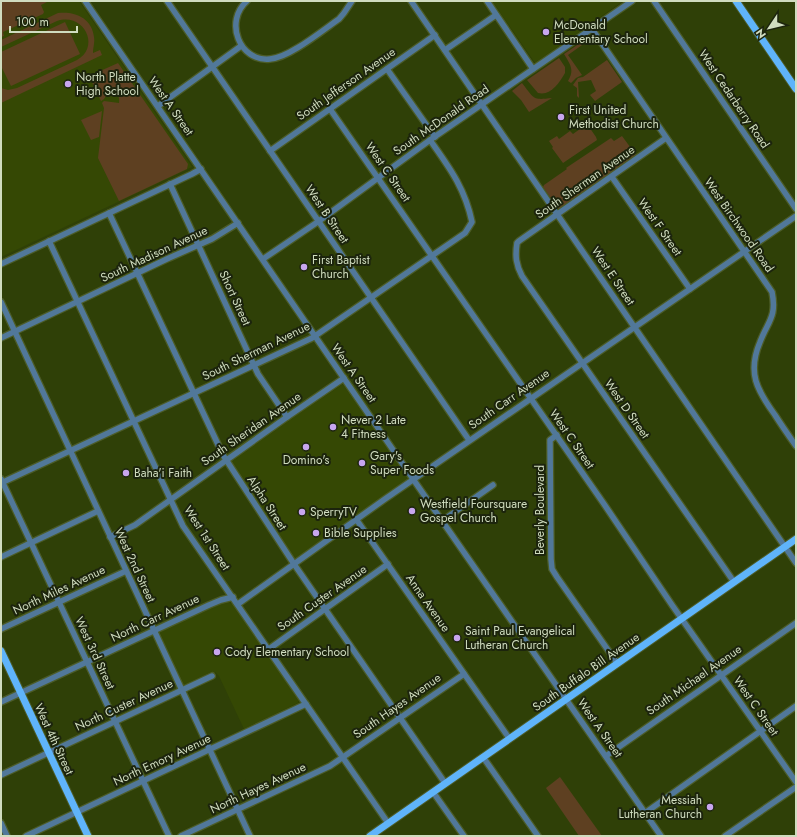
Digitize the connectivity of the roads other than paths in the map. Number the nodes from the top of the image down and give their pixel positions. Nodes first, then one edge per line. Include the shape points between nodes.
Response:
1 (85, 1) edge
2 (167, 1) edge
3 (247, 1) edge
4 (352, 1) edge
5 (411, 1) edge
6 (487, 1) edge
7 (632, 1) edge
8 (654, 1) edge
9 (736, 1) edge
10 (496, 15) junction
11 (592, 29) junction
12 (435, 35) junction
13 (241, 46) junction
14 (445, 50) junction
15 (212, 67) junction
16 (387, 69) junction
17 (533, 69) junction
18 (796, 89) edge
19 (482, 104) junction
20 (158, 106) junction
21 (330, 109) junction
22 (433, 138) junction
23 (666, 138) junction
24 (270, 151) junction
25 (201, 169) junction
26 (612, 177) junction
27 (378, 178) junction
28 (170, 184) junction
29 (796, 209) edge
30 (109, 213) junction
31 (558, 215) junction
32 (796, 216) edge
33 (319, 221) junction
34 (238, 223) junction
35 (49, 241) junction
36 (517, 243) joint
37 (198, 245) junction
38 (744, 252) junction
39 (432, 255) junction
40 (263, 259) junction
41 (1, 264) edge
42 (137, 273) junction
43 (690, 289) junction
44 (371, 298) junction
45 (1, 302) edge
46 (78, 302) junction
47 (634, 327) junction
48 (15, 332) junction
49 (315, 336) junction
50 (1, 338) edge
51 (582, 363) junction
52 (254, 365) junction
53 (344, 378) junction
54 (193, 393) junction
55 (530, 398) junction
56 (287, 417) junction
57 (134, 421) junction
58 (556, 435) junction
59 (469, 440) junction
60 (796, 446) edge
61 (70, 451) junction
62 (226, 460) junction
63 (413, 479) junction
64 (2, 481) edge
65 (493, 485) dead end
66 (171, 500) junction
67 (98, 511) junction
68 (356, 519) junction
69 (442, 521) junction
70 (110, 537) junction
71 (796, 539) edge
72 (31, 542) junction
73 (784, 547) junction
74 (1, 556) edge
75 (294, 564) junction
76 (388, 564) junction
77 (796, 564) edge
78 (126, 571) junction
79 (734, 582) junction
80 (233, 597) junction
81 (59, 602) junction
82 (238, 604) junction
83 (325, 609) junction
84 (682, 618) junction
85 (796, 623) edge
86 (1, 629) edge
87 (154, 631) junction
88 (269, 649) junction
89 (1, 651) edge
90 (87, 662) junction
91 (617, 663) junction
92 (464, 674) junction
93 (721, 675) junction
94 (212, 676) dead end
95 (182, 690) junction
96 (20, 693) junction
97 (566, 699) junction
98 (1, 702) edge
99 (306, 704) junction
100 (796, 706) edge
101 (400, 717) junction
102 (115, 721) junction
103 (760, 731) junction
104 (509, 738) junction
105 (210, 750) junction
106 (48, 752) junction
107 (606, 756) junction
108 (343, 757) junction
109 (483, 757) junction
110 (1, 774) edge
111 (143, 781) junction
112 (796, 782) edge
113 (445, 783) junction
114 (796, 787) edge
115 (433, 792) junction
116 (237, 810) junction
117 (77, 812) junction
118 (645, 813) junction
119 (1, 823) edge
120 (388, 823) junction
121 (372, 835) edge
122 (7, 836) edge
123 (26, 836) edge
124 (88, 836) edge
125 (169, 836) edge
126 (181, 836) edge
127 (250, 836) edge
128 (464, 836) edge
129 (538, 836) edge
130 (661, 836) edge
131 (725, 836) edge

1 - 20 street, West A Street
2 - 15 street, West B Street
3 - 13 street via 236,17 236,35
4 - 13 street via 338,19 283,55 260,59 249,54
5 - 12 street, West E Street
6 - 10 street
7 - 11 street, South McDonald Road
8 - 29 street, West Cedarberry Road
9 - 18 main road
10 - 14 street
10 - 17 street
11 - 17 street, South McDonald Road
11 - 23 street, West Birchwood Road
12 - 14 street, West E Street
12 - 16 street, South Jefferson Avenue
13 - 15 street
14 - 19 street, West E Street
15 - 20 street
15 - 24 street, West B Street
16 - 21 street, South Jefferson Avenue
16 - 22 street
17 - 19 street, South McDonald Road
19 - 22 street, South McDonald Road
19 - 31 street, West E Street
20 - 25 street, West A Street
21 - 24 street, South Jefferson Avenue
21 - 27 street, West C Street
22 - 27 street, South McDonald Road
22 - 39 street, South Sherman Avenue via 457,179 472,222 465,233
23 - 26 street, South Sherman Avenue
23 - 38 street, West Birchwood Road
24 - 33 street, West B Street
25 - 28 street
25 - 34 street, West A Street
26 - 31 street, South Sherman Avenue
26 - 43 street, West F Street
27 - 33 street, South McDonald Road
27 - 39 street, West C Street
28 - 30 street
28 - 37 street, Short Street
30 - 35 street
30 - 42 street, Alpha Street
31 - 36 street, South Sherman Avenue
31 - 47 street, West E Street
32 - 38 street, South Carr Avenue
33 - 40 street, South McDonald Road
33 - 44 street, West B Street
34 - 37 street, South Madison Avenue
34 - 40 street, West A Street
35 - 41 street
35 - 46 street, West 1st Street
36 - 51 street, West D Street via 517,268
37 - 42 street, South Madison Avenue
37 - 52 street, Short Street
38 - 43 street, South Carr Avenue
38 - 60 street, West Birchwood Road via 772,292 774,303 774,312 754,362 756,382 762,396
39 - 44 street, South Sherman Avenue
39 - 55 street, West C Street
40 - 49 street, West A Street
42 - 46 street, South Madison Avenue
42 - 54 street, Alpha Street
43 - 47 street, South Carr Avenue
44 - 49 street, South Sherman Avenue
44 - 59 street, West B Street
45 - 48 street, West 2nd Street
46 - 48 street, South Madison Avenue
46 - 57 street, West 1st Street
47 - 51 street, South Carr Avenue
47 - 73 street, West E Street
48 - 50 street, South Madison Avenue
48 - 61 street, West 2nd Street
49 - 52 street, South Sherman Avenue
49 - 53 street, West A Street
51 - 55 street, South Carr Avenue
51 - 79 street, West D Street
52 - 54 street, South Sherman Avenue
52 - 56 street, Short Street
53 - 56 street, South Sheridan Avenue
53 - 63 street, West A Street
54 - 57 street, South Sherman Avenue
54 - 62 street, Alpha Street
55 - 58 street, West C Street
55 - 59 street, South Carr Avenue
56 - 62 street, South Sheridan Avenue
57 - 61 street, South Sherman Avenue
57 - 66 street, West 1st Street
58 - 84 street, West C Street
58 - 91 street, Beverly Boulevard via 550,440 552,569
59 - 63 street, South Carr Avenue
61 - 64 street, South Sherman Avenue
61 - 67 street, West 2nd Street
62 - 66 street, South Sheridan Avenue
62 - 75 street, Alpha Street
63 - 68 street, South Carr Avenue
63 - 69 street, West A Street
64 - 72 street, West 3rd Street
65 - 69 street
66 - 70 street, South Sheridan Avenue
66 - 80 street, West 1st Street via 183,526
67 - 70 street, West 2nd Street
67 - 72 street
68 - 75 street, South Carr Avenue
68 - 76 street, Anna Avenue
69 - 97 street, West A Street
70 - 78 street, West 2nd Street
71 - 73 main road, South Buffalo Bill Avenue
72 - 74 street
72 - 81 street, West 3rd Street
73 - 77 street, West E Street
73 - 79 main road, South Buffalo Bill Avenue
75 - 82 street, South Carr Avenue
75 - 83 street, Alpha Street
76 - 83 street, South Custer Avenue
76 - 92 street, Anna Avenue
78 - 81 street, North Miles Avenue
78 - 87 street, West 2nd Street
79 - 84 main road, South Buffalo Bill Avenue
80 - 82 street, West 1st Street
80 - 87 street, North Carr Avenue via 209,605
81 - 86 street, North Miles Avenue
81 - 90 street, West 3rd Street
82 - 88 street, West 1st Street
83 - 88 street, South Custer Avenue
83 - 101 street, Alpha Street
84 - 91 main road, South Buffalo Bill Avenue
84 - 93 street, West C Street
85 - 93 street, South Michael Avenue
87 - 90 street, North Carr Avenue
87 - 95 street, West 2nd Street
88 - 99 street, West 1st Street
89 - 96 main road, West 4th Street
90 - 96 street, North Carr Avenue
90 - 102 street, West 3rd Street
91 - 97 main road, South Buffalo Bill Avenue
92 - 101 street, South Hayes Avenue
92 - 104 street, Anna Avenue
93 - 103 street, West C Street
93 - 107 street, South Michael Avenue
94 - 95 street, North Custer Avenue
95 - 102 street, North Custer Avenue
95 - 105 street, West 2nd Street
96 - 98 street, North Carr Avenue
96 - 106 main road, West 4th Street
97 - 104 main road, South Buffalo Bill Avenue
97 - 107 street, West A Street
99 - 105 street, North Emory Avenue
99 - 108 street, West 1st Street
100 - 103 street
101 - 108 street, South Hayes Avenue
101 - 113 street, Alpha Street
102 - 106 street, North Custer Avenue
102 - 111 street, West 3rd Street
103 - 112 street, West C Street
103 - 118 street
104 - 109 main road, South Buffalo Bill Avenue
105 - 111 street, North Emory Avenue
105 - 116 street, West 2nd Street
106 - 110 street, North Custer Avenue
106 - 117 main road, West 4th Street
107 - 118 street, West A Street
108 - 116 street, North Hayes Avenue via 330,766
108 - 120 street, West 1st Street
109 - 113 main road, South Buffalo Bill Avenue
109 - 129 street
111 - 117 street, North Emory Avenue
111 - 125 street, West 3rd Street
113 - 115 main road, South Buffalo Bill Avenue
114 - 131 street
115 - 120 main road, South Buffalo Bill Avenue
115 - 128 street
116 - 126 street, North Hayes Avenue
116 - 127 street, West 2nd Street
117 - 123 street, North Emory Avenue
117 - 124 main road, West 4th Street
118 - 130 street, West A Street
119 - 122 street
120 - 121 main road, South Buffalo Bill Avenue

